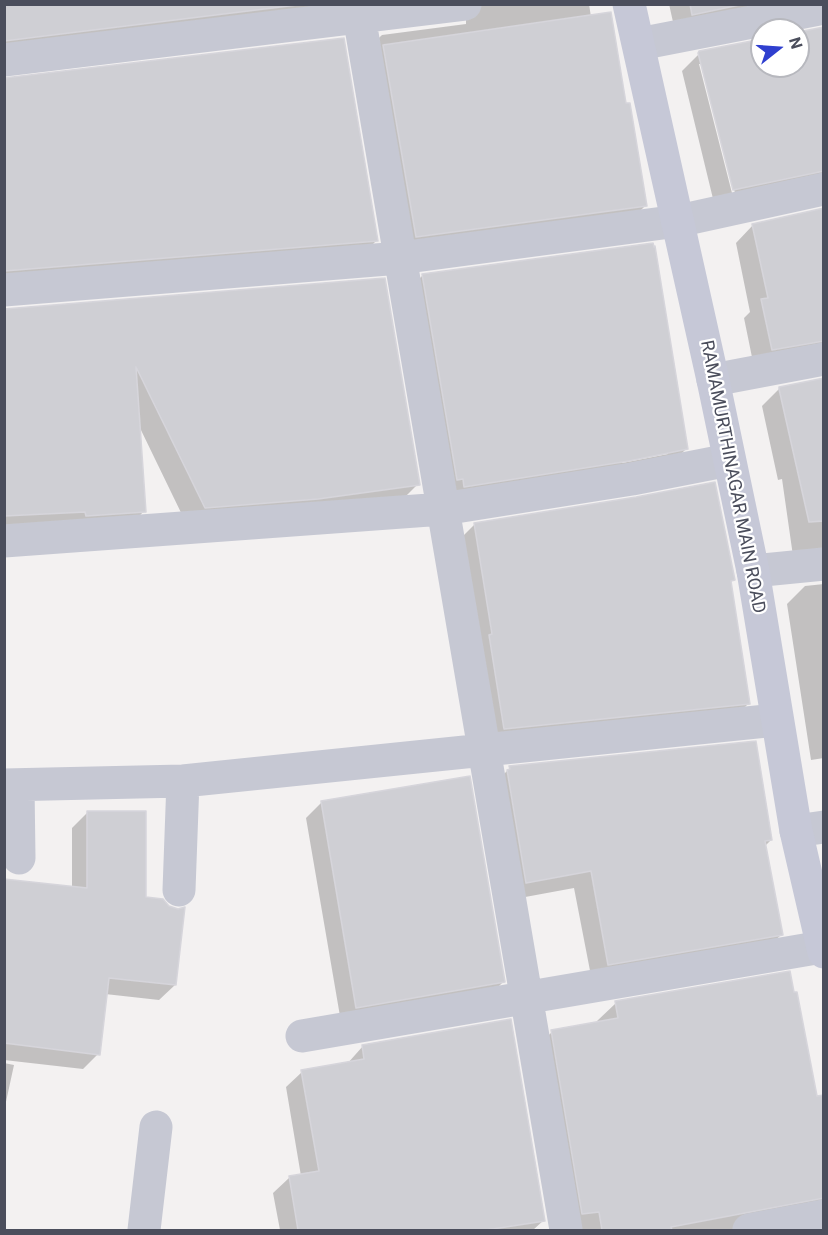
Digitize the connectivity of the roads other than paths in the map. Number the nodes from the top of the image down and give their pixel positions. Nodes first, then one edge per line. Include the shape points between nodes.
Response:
1 (465, 4) edge
2 (629, 4) edge
3 (824, 8) edge
4 (358, 11) edge
5 (639, 44) junction
6 (4, 60) edge
7 (824, 189) edge
8 (678, 220) junction
9 (400, 258) junction
10 (4, 290) edge
11 (824, 359) edge
12 (713, 380) junction
13 (729, 460) junction
14 (443, 509) junction
15 (4, 541) edge
16 (824, 564) edge
17 (753, 571) junction
18 (776, 720) junction
19 (484, 751) junction
20 (183, 782) junction
21 (11, 785) edge
22 (810, 829) edge
23 (19, 858) dead end
24 (179, 890) dead end
25 (823, 950) edge
26 (526, 998) junction
27 (302, 1036) dead end
28 (156, 1127) dead end
29 (824, 1216) edge
30 (144, 1230) edge
31 (566, 1230) edge
32 (749, 1230) edge

1 - 4 street
2 - 5 main road, RAMAMURTHINAGAR MAIN ROAD
3 - 5 street
4 - 6 street
4 - 9 street
5 - 8 main road, RAMAMURTHINAGAR MAIN ROAD
7 - 8 street
8 - 9 street
8 - 12 main road, RAMAMURTHINAGAR MAIN ROAD
9 - 10 street
9 - 14 street
11 - 12 street
12 - 13 main road, RAMAMURTHINAGAR MAIN ROAD
13 - 14 street
13 - 17 main road, RAMAMURTHINAGAR MAIN ROAD
14 - 15 street
14 - 19 street
16 - 17 street
17 - 18 main road, RAMAMURTHINAGAR MAIN ROAD
18 - 19 street
18 - 22 main road, RAMAMURTHINAGAR MAIN ROAD
19 - 20 street
19 - 26 street
20 - 21 street
20 - 24 street
21 - 23 street
22 - 25 main road, RAMAMURTHINAGAR MAIN ROAD
25 - 26 street
26 - 27 street
26 - 31 street
28 - 30 street
29 - 32 street

